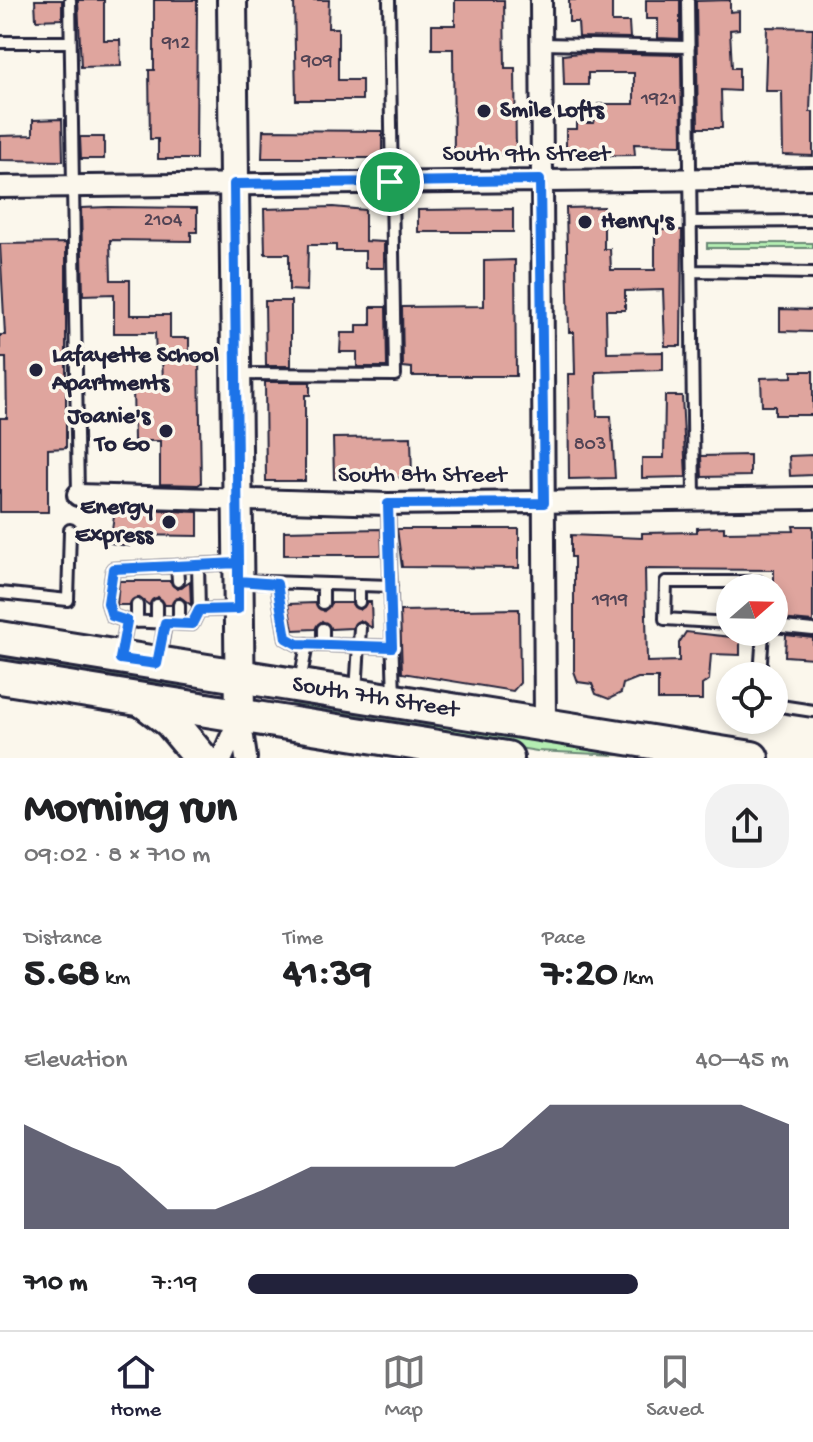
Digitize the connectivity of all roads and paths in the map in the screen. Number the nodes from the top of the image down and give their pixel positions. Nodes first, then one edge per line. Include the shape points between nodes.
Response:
1 (70, 0) edge
2 (232, 0) edge
3 (389, 0) edge
4 (541, 0) edge
5 (688, 0) edge
6 (0, 42) edge
7 (70, 42) junction
8 (541, 44) junction
9 (689, 47) junction
10 (813, 178) edge
11 (540, 180) junction
12 (692, 180) junction
13 (390, 182) junction
14 (234, 184) junction
15 (70, 186) junction
16 (0, 187) edge
17 (813, 221) edge
18 (692, 222) junction
19 (693, 271) junction
20 (813, 273) edge
21 (236, 374) junction
22 (78, 495) joint
23 (237, 498) junction
24 (813, 498) edge
25 (694, 500) junction
26 (544, 503) junction
27 (388, 504) junction
28 (70, 530) dead end
29 (198, 565) junction
30 (177, 566) junction
31 (156, 567) junction
32 (136, 568) junction
33 (136, 581) dead end
34 (156, 581) dead end
35 (178, 581) dead end
36 (716, 582) edge
37 (238, 584) junction
38 (277, 584) junction
39 (323, 584) junction
40 (359, 585) junction
41 (391, 586) junction
42 (0, 593) edge
43 (359, 602) dead end
44 (323, 603) dead end
45 (137, 605) dead end
46 (157, 605) dead end
47 (179, 605) dead end
48 (199, 610) junction
49 (132, 622) junction
50 (161, 622) junction
51 (716, 622) edge
52 (179, 623) junction
53 (788, 627) edge
54 (360, 628) dead end
55 (323, 629) dead end
56 (813, 630) edge
57 (0, 638) edge
58 (307, 644) junction
59 (323, 645) junction
60 (360, 646) junction
61 (392, 647) junction
62 (120, 659) junction
63 (157, 664) junction
64 (239, 676) junction
65 (0, 677) edge
66 (299, 686) junction
67 (356, 694) junction
68 (394, 699) junction
69 (145, 702) junction
70 (788, 707) edge
71 (813, 711) edge
72 (240, 717) junction
73 (545, 724) junction
74 (201, 758) edge
75 (222, 758) edge
76 (246, 758) edge
77 (507, 758) edge
78 (752, 758) edge

1 - 7 lane
2 - 14 main road
3 - 13 lane
4 - 8 street
5 - 9 lane
6 - 7 lane
7 - 15 lane
8 - 9 lane
8 - 11 street
9 - 12 lane
10 - 12 street, South 9th Street
11 - 12 street, South 9th Street
11 - 13 street, South 9th Street
11 - 26 street
12 - 18 lane
13 - 14 street, South 9th Street
13 - 21 lane via 395,375
14 - 15 street, South 9th Street
14 - 21 main road
15 - 16 street, South 9th Street
15 - 22 lane
17 - 18 lane
18 - 19 lane
19 - 20 lane
19 - 25 lane
21 - 23 main road
22 - 23 street, South 8th Street
23 - 27 street, South 8th Street
23 - 37 main road
24 - 25 street, South 8th Street
25 - 26 street, South 8th Street
26 - 27 street, South 8th Street
26 - 73 street
27 - 41 lane
28 - 42 lane via 68,600
29 - 30 lane
29 - 37 lane
29 - 48 lane
30 - 31 lane
30 - 35 lane
31 - 32 lane
31 - 34 lane
32 - 33 lane
32 - 49 lane via 113,569 108,603 112,616
36 - 51 lane via 666,582 665,619
37 - 38 lane
37 - 48 lane
37 - 64 main road
38 - 39 lane
38 - 58 lane via 286,638
39 - 40 lane
39 - 44 lane
40 - 41 lane
40 - 43 lane
41 - 61 lane
45 - 49 lane
46 - 50 lane
47 - 52 lane
48 - 52 lane via 192,624
49 - 50 lane
49 - 62 lane
50 - 52 lane
50 - 63 lane
53 - 56 lane
54 - 60 lane
55 - 59 lane
57 - 62 main road, South 7th Street
58 - 59 lane
58 - 66 lane
59 - 60 lane
60 - 61 lane
60 - 67 lane
61 - 68 lane
62 - 63 main road, South 7th Street
63 - 64 main road, South 7th Street
64 - 66 main road, South 7th Street
64 - 72 main road
65 - 69 main road, South 7th Street
66 - 67 main road, South 7th Street
67 - 68 main road, South 7th Street
68 - 73 main road, South 7th Street
69 - 72 main road, South 7th Street
69 - 74 main road via 170,721
70 - 71 lane
72 - 75 street
72 - 76 street
72 - 77 main road, South 7th Street
73 - 78 main road, South 7th Street

